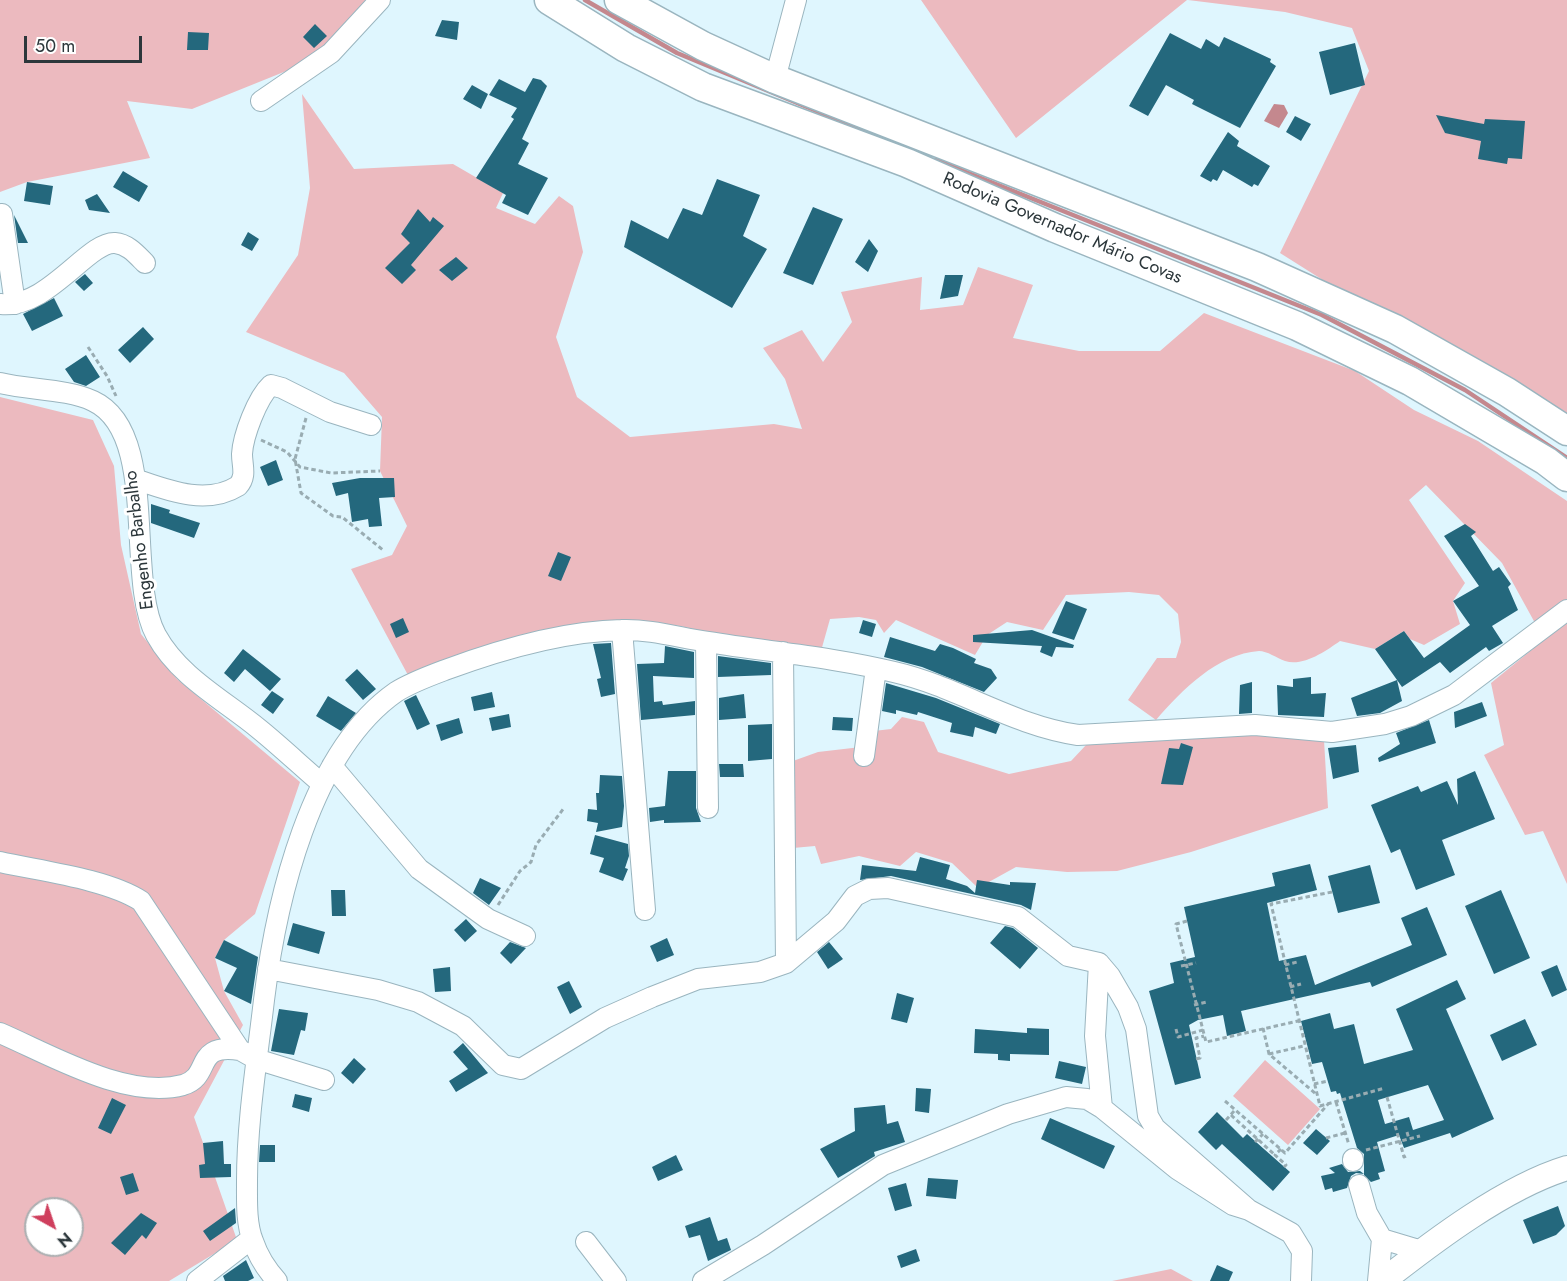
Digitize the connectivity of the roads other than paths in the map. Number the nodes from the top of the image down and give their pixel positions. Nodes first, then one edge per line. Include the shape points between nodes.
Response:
1 (380, 0) edge
2 (549, 0) edge
3 (619, 0) edge
4 (796, 0) edge
5 (775, 79) junction
6 (261, 101) dead end
7 (2, 214) dead end
8 (146, 263) dead end
9 (7, 304) edge
10 (0, 383) edge
11 (371, 425) dead end
12 (1567, 431) edge
13 (1567, 477) edge
14 (135, 479) junction
15 (1567, 610) edge
16 (622, 630) junction
17 (706, 642) junction
18 (783, 652) junction
19 (876, 668) junction
20 (864, 756) dead end
21 (332, 766) junction
22 (321, 783) junction
23 (708, 808) dead end
24 (0, 862) edge
25 (645, 910) dead end
26 (525, 936) dead end
27 (786, 963) junction
28 (1099, 963) junction
29 (268, 969) junction
30 (0, 1033) edge
31 (248, 1055) junction
32 (324, 1080) dead end
33 (1102, 1108) junction
34 (1567, 1168) edge
35 (1359, 1185) dead end
36 (1249, 1210) junction
37 (252, 1239) junction
38 (1382, 1239) junction
39 (585, 1242) dead end
40 (1422, 1251) junction
41 (197, 1281) edge
42 (277, 1281) edge
43 (616, 1281) edge
44 (704, 1281) edge
45 (1301, 1281) edge
46 (1377, 1281) edge
47 (1383, 1281) edge

1 - 6 street via 331,53
2 - 13 highway, Rodovia Governador Mário Covas via 626,48 703,87 907,163 1297,326 1410,381
3 - 5 highway, Rodovia Governador Mário Covas
4 - 5 street
5 - 12 highway, Rodovia Governador Mário Covas via 1300,286 1395,329
7 - 9 street
8 - 9 street via 127,246 111,243 33,297
10 - 14 street, Engenho Barbalho via 87,399 103,407 127,441
11 - 14 street via 330,412 271,385 246,433 243,479 235,488 208,494 179,493
14 - 22 street, Engenho Barbalho via 144,588 155,634 180,668
15 - 19 street via 1454,695 1402,719 1332,732 1256,725 1078,735 1051,731 981,706 943,687
16 - 17 street
16 - 21 street via 538,641 482,657 396,692 364,722
16 - 25 street
17 - 18 street
17 - 23 street
18 - 19 street
18 - 27 street
19 - 20 street
21 - 22 street
21 - 26 street via 419,869 488,919
22 - 29 street via 284,894
24 - 31 street via 107,886 141,901
27 - 28 street via 836,921 855,896 869,889 888,888 1018,917 1068,957
27 - 29 street via 760,972 698,980 652,997 605,1018 521,1069 503,1065 463,1026 418,1002 378,990
28 - 33 street via 1095,1036
28 - 36 street via 1128,1006 1136,1029 1144,1106 1155,1128
29 - 31 street
30 - 31 street via 117,1083 146,1087 184,1085 216,1049
31 - 32 street
31 - 37 street via 247,1201
33 - 36 street via 1177,1169 1233,1205
33 - 44 street via 1066,1096 1008,1114 883,1165
34 - 40 main road via 1520,1188
35 - 38 street via 1367,1213
36 - 45 street via 1281,1226 1298,1242 1302,1251
37 - 41 street
37 - 42 street
38 - 40 street
38 - 46 street
39 - 43 street
40 - 47 main road

